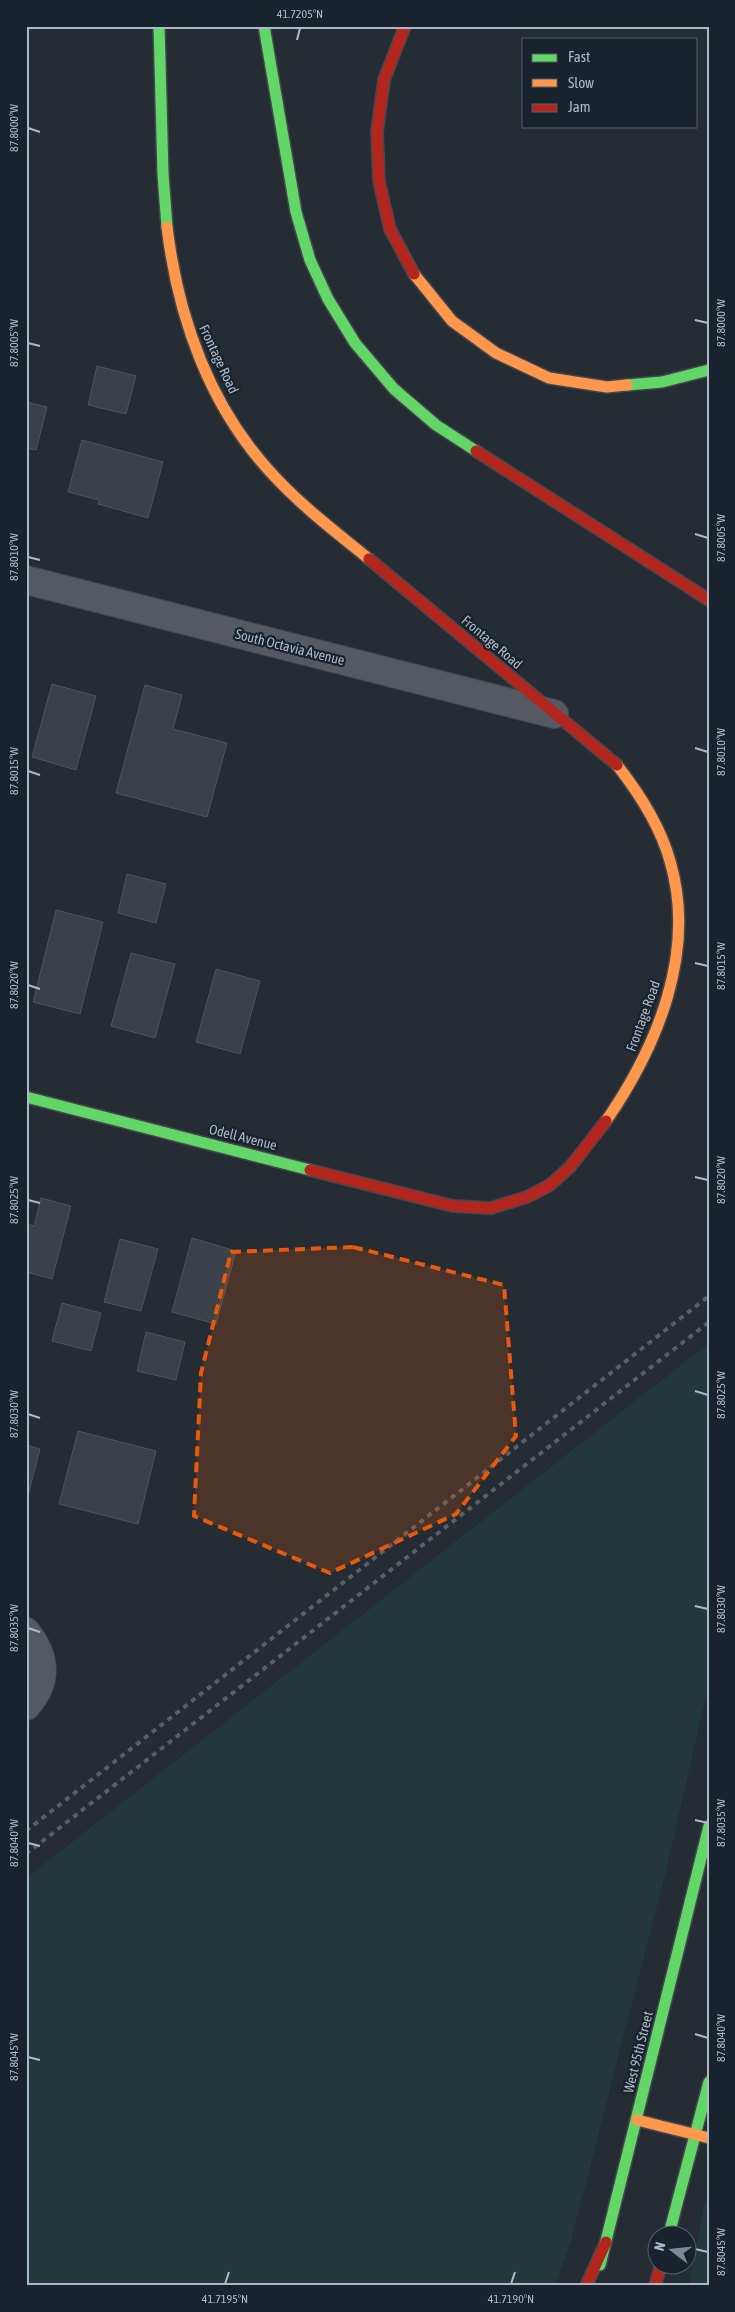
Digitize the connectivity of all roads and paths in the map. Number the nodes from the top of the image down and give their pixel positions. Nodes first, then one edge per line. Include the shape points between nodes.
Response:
1 (159, 26) edge
2 (264, 26) edge
3 (405, 26) edge
4 (709, 370) edge
5 (26, 580) edge
6 (709, 600) edge
7 (554, 714) junction
8 (26, 1097) edge
9 (453, 1206) joint
10 (26, 1632) edge
11 (26, 1706) edge
12 (709, 1826) edge
13 (709, 2082) edge
14 (637, 2120) junction
15 (695, 2134) junction
16 (709, 2138) edge
17 (672, 2224) edge
18 (606, 2242) junction
19 (586, 2286) edge
20 (594, 2286) edge

1 - 7 main road, Frontage Road via 166,210 174,266 185,320 207,373 236,427 269,471 310,510
2 - 6 main road via 296,212 310,260 355,343 394,390 436,425
3 - 4 main road via 384,80 377,132 379,181 390,229 416,277 452,321 496,353 549,378 607,387 662,382
5 - 7 street, South Octavia Avenue
7 - 9 main road, Frontage Road via 618,765 646,803 667,846 678,898 677,945 670,994 648,1052 614,1114 550,1185 519,1200 484,1209
8 - 9 main road, Odell Avenue
10 - 11 street via 38,1646 43,1664 40,1683
12 - 14 main road, West 95th Street
13 - 15 main road
14 - 15 main road
14 - 18 main road, West 95th Street
15 - 16 main road
15 - 17 main road
18 - 19 main road
18 - 20 main road, West 95th Street

